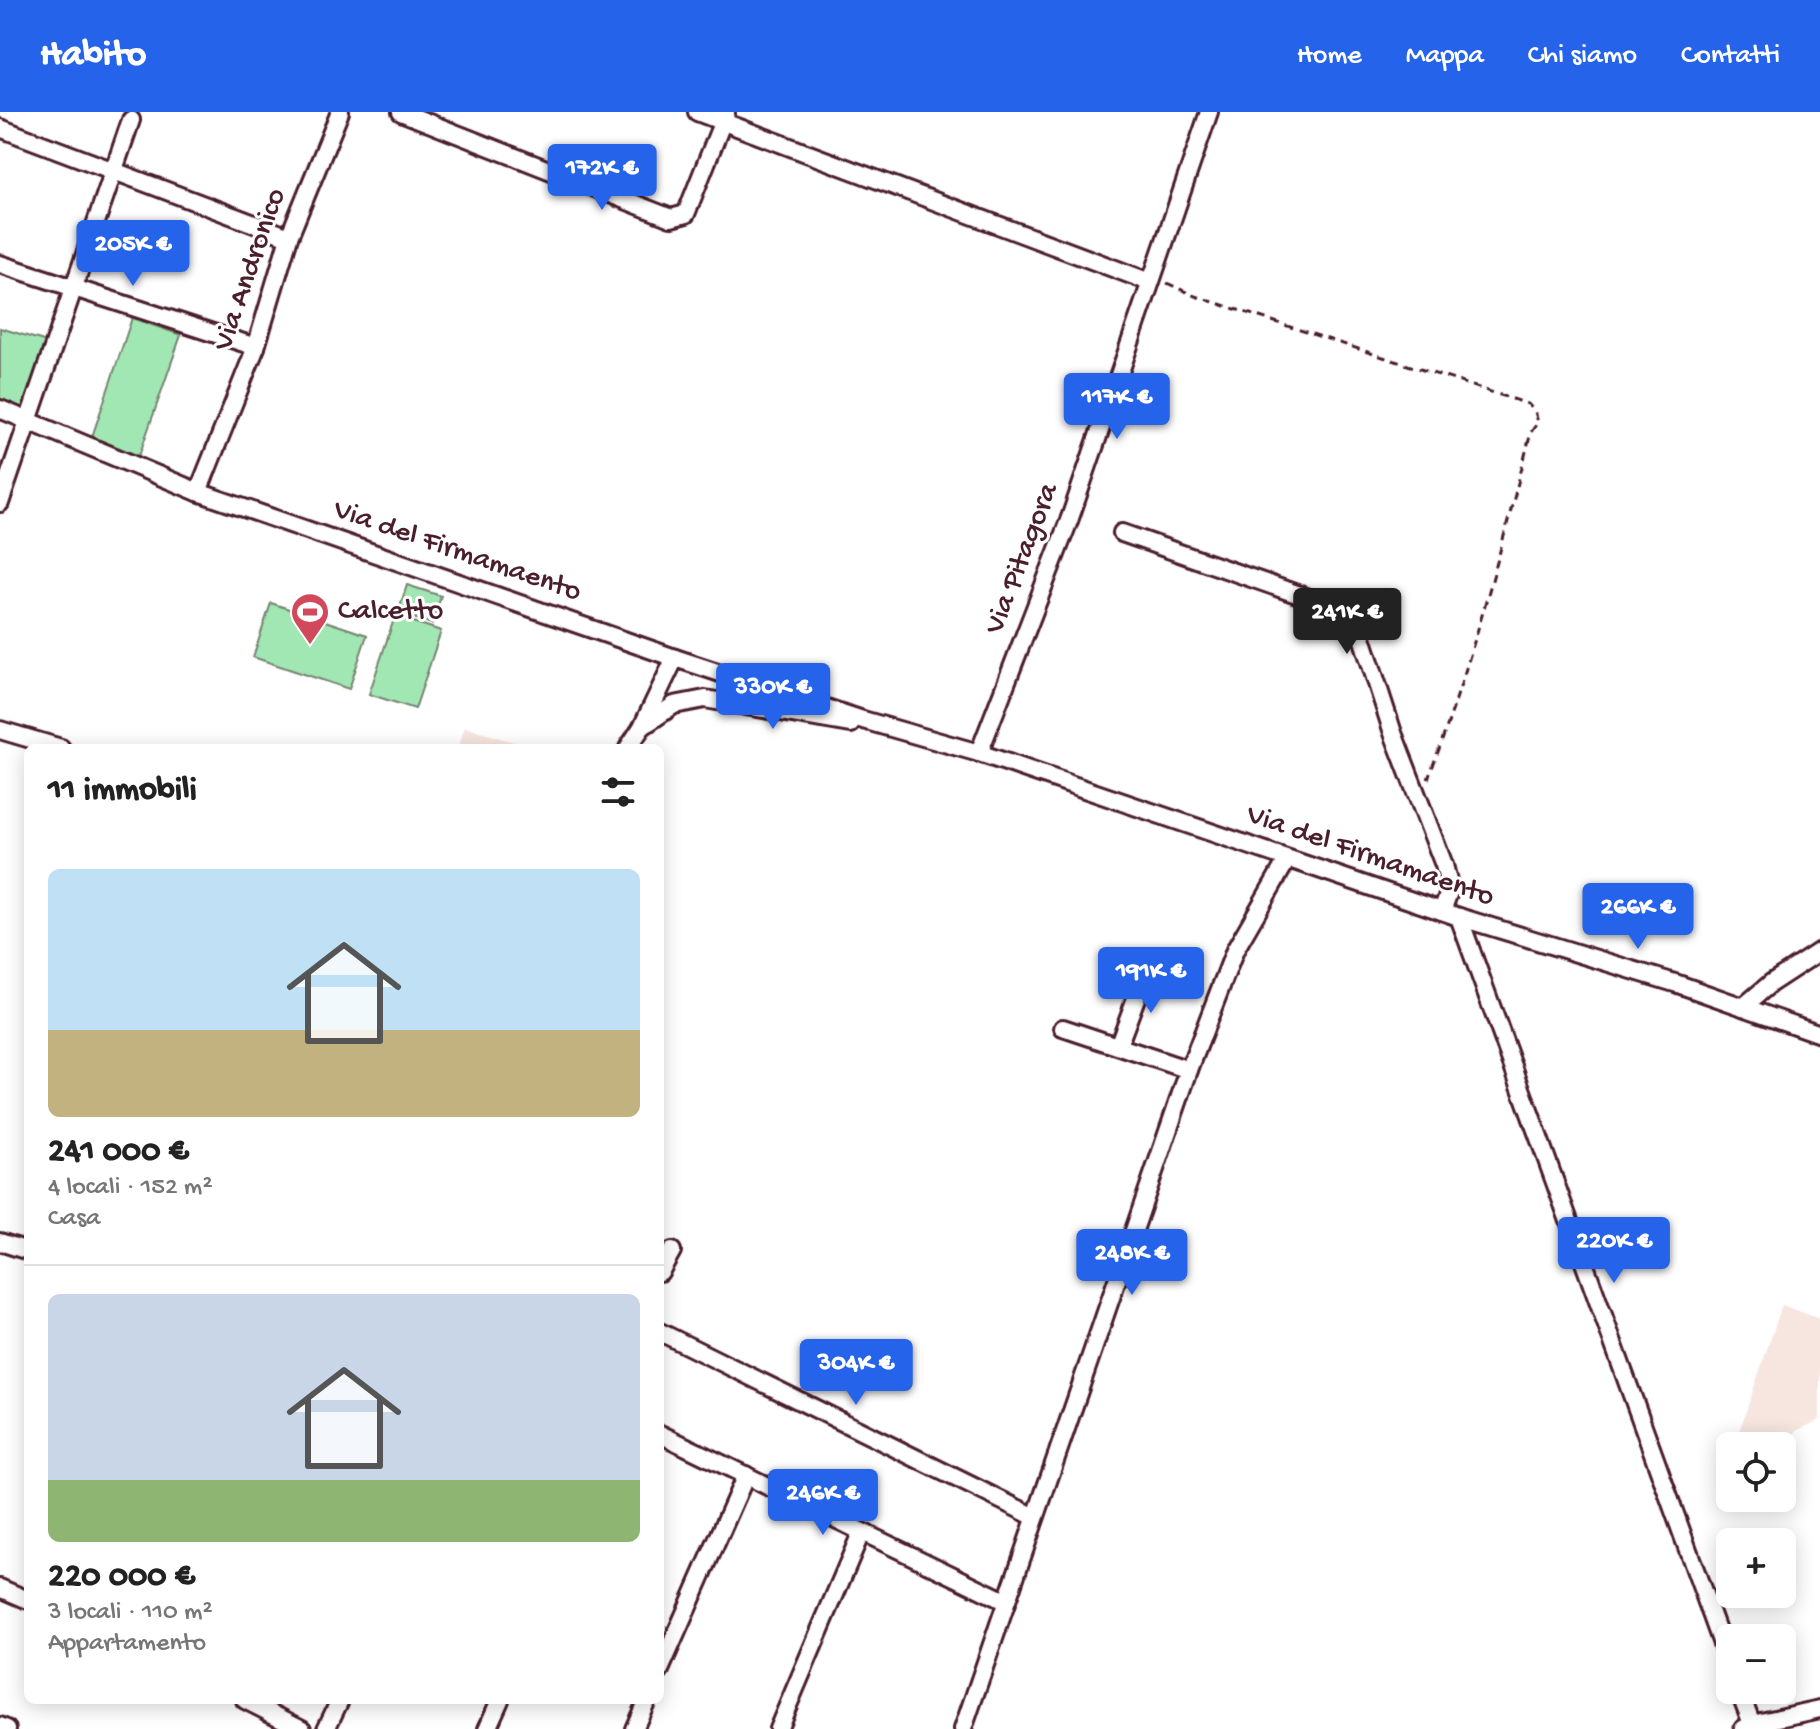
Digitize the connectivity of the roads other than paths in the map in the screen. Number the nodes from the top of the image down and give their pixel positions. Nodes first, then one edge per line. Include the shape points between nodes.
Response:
1 (340, 112) edge
2 (401, 112) edge
3 (697, 112) edge
4 (1209, 112) edge
5 (724, 117) edge
6 (131, 120) dead end
7 (0, 128) edge
8 (113, 169) junction
9 (289, 237) junction
10 (0, 264) edge
11 (1151, 279) junction
12 (71, 288) junction
13 (256, 347) junction
14 (0, 409) edge
15 (28, 420) junction
16 (198, 492) junction
17 (0, 503) edge
18 (1122, 533) dead end
19 (675, 658) junction
20 (642, 727) junction
21 (0, 730) edge
22 (902, 731) junction
23 (47, 744) edge
24 (631, 744) edge
25 (979, 753) junction
26 (1287, 860) junction
27 (1442, 911) junction
28 (1459, 917) junction
29 (1820, 951) edge
30 (1147, 969) dead end
31 (1743, 1007) junction
32 (1063, 1028) dead end
33 (1820, 1034) edge
34 (1118, 1046) junction
35 (1189, 1070) junction
36 (0, 1242) edge
37 (24, 1250) edge
38 (672, 1251) dead end
39 (664, 1265) edge
40 (664, 1334) edge
41 (664, 1436) edge
42 (746, 1475) junction
43 (1035, 1517) junction
44 (861, 1533) junction
45 (0, 1588) edge
46 (24, 1598) edge
47 (1005, 1601) junction
48 (1716, 1627) edge
49 (664, 1661) edge
50 (253, 1704) edge
51 (338, 1704) edge
52 (498, 1704) edge
53 (645, 1704) edge
54 (1743, 1704) edge
55 (1820, 1709) edge
56 (0, 1726) edge
57 (1750, 1727) edge
58 (7, 1729) edge
59 (302, 1729) edge
60 (326, 1729) edge
61 (487, 1729) edge
62 (634, 1729) edge
63 (778, 1729) edge
64 (963, 1729) edge

1 - 9 street, Via Andronico
2 - 5 street via 671,218 686,214
3 - 5 street
4 - 11 street, Via Pitagora
5 - 11 street
6 - 8 street
7 - 8 street
8 - 9 street
8 - 12 street
9 - 13 street, Via Andronico
10 - 12 street
11 - 25 street, Via Pitagora via 1070,518
12 - 13 street
12 - 15 street
13 - 16 street, Via Andronico
14 - 15 street, Via del Firmamaento
15 - 16 street, Via del Firmamaento
15 - 17 street
16 - 19 street, Via del Firmamaento
18 - 27 street via 1352,617 1444,865 1450,889
19 - 20 street
19 - 22 street, Via del Firmamaento
20 - 22 street, Via del Firmamaento via 674,705 705,699
20 - 24 street
21 - 23 street
22 - 25 street, Via del Firmamaento
25 - 26 street, Via del Firmamaento
26 - 27 street, Via del Firmamaento
26 - 35 street via 1235,950
27 - 28 street, Via del Firmamaento
28 - 31 street, Via del Firmamaento
28 - 48 street
29 - 31 street
30 - 34 street
31 - 33 street, Via del Firmamaento
32 - 34 street
34 - 35 street
35 - 43 street
36 - 37 street
38 - 39 street
40 - 43 street
41 - 42 street
42 - 44 street
42 - 49 street
43 - 47 street
44 - 47 street
44 - 63 street
45 - 46 street
47 - 64 street
50 - 59 street
51 - 60 street
52 - 61 street
53 - 62 street
54 - 57 street
55 - 57 street
56 - 58 street

